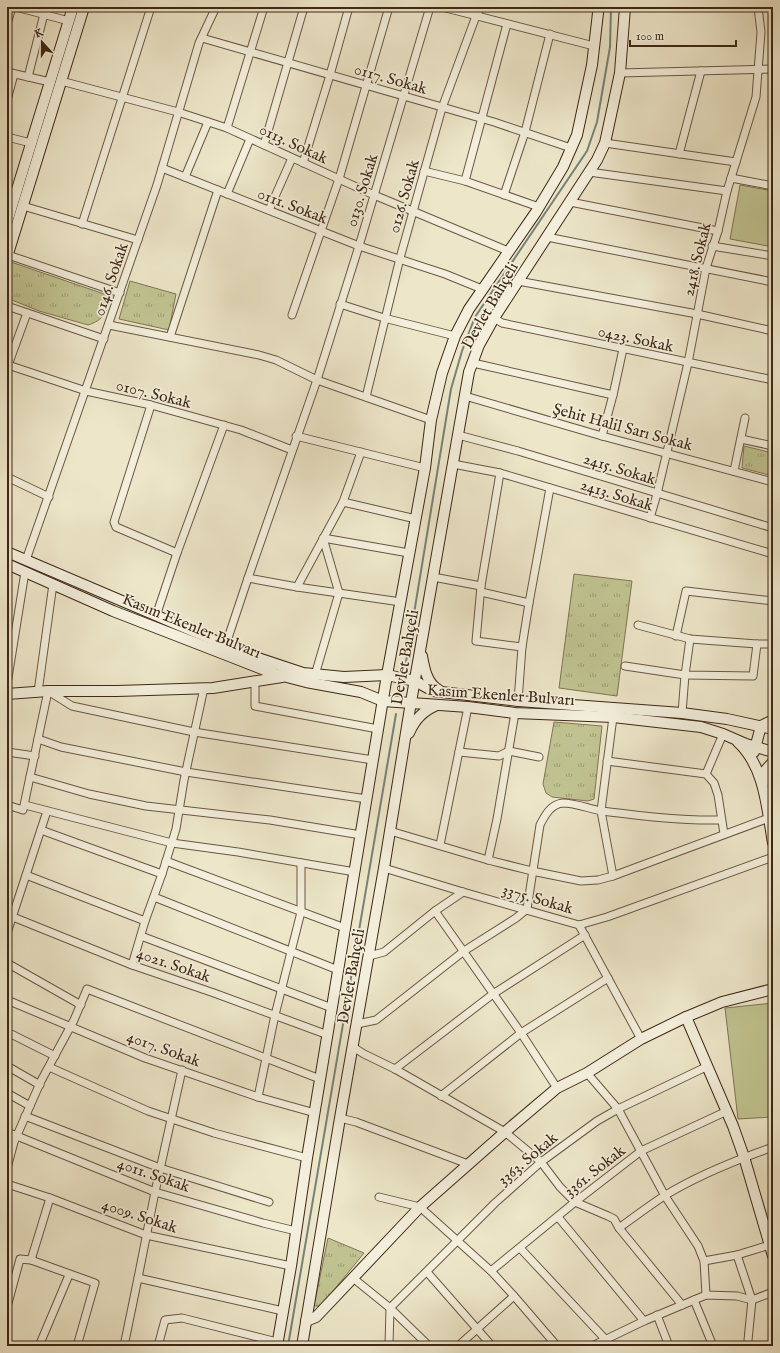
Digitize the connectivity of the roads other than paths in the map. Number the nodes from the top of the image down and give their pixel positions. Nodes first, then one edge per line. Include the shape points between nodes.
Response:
1 (12, 7) edge
2 (16, 7) edge
3 (74, 7) edge
4 (84, 7) edge
5 (151, 7) edge
6 (216, 7) edge
7 (264, 7) edge
8 (304, 7) edge
9 (349, 7) edge
10 (389, 7) edge
11 (430, 7) edge
12 (442, 7) edge
13 (481, 7) edge
14 (597, 7) edge
15 (625, 7) edge
16 (758, 7) edge
17 (44, 14) junction
18 (476, 16) junction
19 (69, 21) junction
20 (7, 24) edge
21 (507, 24) junction
22 (550, 34) junction
23 (202, 38) junction
24 (594, 46) junction
25 (251, 53) junction
26 (288, 63) junction
27 (773, 69) edge
28 (758, 70) junction
29 (701, 71) junction
30 (11, 73) edge
31 (620, 73) junction
32 (330, 75) junction
33 (28, 77) junction
34 (61, 81) junction
35 (50, 82) junction
36 (367, 86) junction
37 (404, 97) junction
38 (123, 98) junction
39 (7, 100) edge
40 (442, 108) junction
41 (178, 112) junction
42 (482, 119) junction
43 (208, 122) junction
44 (227, 128) junction
45 (525, 132) junction
46 (7, 137) edge
47 (250, 139) junction
48 (32, 143) junction
49 (605, 143) junction
50 (264, 145) junction
51 (571, 148) junction
52 (679, 154) junction
53 (292, 158) junction
54 (736, 162) junction
55 (303, 163) junction
56 (162, 168) junction
57 (424, 171) junction
58 (589, 172) junction
59 (185, 177) junction
60 (731, 178) junction
61 (339, 179) junction
62 (465, 181) junction
63 (773, 186) edge
64 (218, 190) junction
65 (727, 192) junction
66 (227, 194) junction
67 (374, 195) junction
68 (504, 195) junction
69 (570, 202) junction
70 (23, 206) junction
71 (539, 207) junction
72 (269, 210) junction
73 (412, 212) junction
74 (8, 218) edge
75 (82, 224) junction
76 (321, 231) junction
77 (718, 231) junction
78 (547, 237) junction
79 (138, 240) junction
80 (359, 246) junction
81 (712, 246) junction
82 (508, 252) junction
83 (7, 256) edge
84 (773, 256) edge
85 (400, 258) junction
86 (706, 268) junction
87 (518, 281) junction
88 (773, 282) edge
89 (482, 289) junction
90 (120, 293) junction
91 (340, 304) junction
92 (7, 306) edge
93 (27, 313) junction
94 (697, 314) junction
95 (292, 315) dead end
96 (384, 318) junction
97 (494, 318) junction
98 (109, 325) junction
99 (773, 331) edge
100 (455, 336) junction
101 (170, 337) junction
102 (104, 339) junction
103 (622, 349) junction
104 (473, 363) junction
105 (688, 363) junction
106 (8, 367) edge
107 (317, 380) junction
108 (773, 380) edge
109 (86, 391) junction
110 (613, 395) junction
111 (465, 396) junction
112 (366, 397) junction
113 (151, 405) junction
114 (746, 418) dead end
115 (431, 420) junction
116 (224, 425) junction
117 (458, 435) junction
118 (296, 436) junction
119 (602, 436) junction
120 (741, 439) junction
121 (773, 446) edge
122 (292, 450) junction
123 (361, 452) junction
124 (666, 453) junction
125 (453, 464) junction
126 (425, 468) junction
127 (734, 471) junction
128 (500, 473) junction
129 (7, 477) edge
130 (773, 482) edge
131 (550, 488) junction
132 (657, 494) junction
133 (48, 497) junction
134 (343, 502) junction
135 (650, 518) junction
136 (416, 519) junction
137 (773, 528) edge
138 (323, 538) junction
139 (7, 552) edge
140 (177, 553) junction
141 (409, 553) junction
142 (773, 554) edge
143 (26, 560) junction
144 (7, 564) edge
145 (25, 572) junction
146 (433, 577) junction
147 (248, 578) junction
148 (53, 584) junction
149 (297, 587) junction
150 (481, 589) junction
151 (339, 593) junction
152 (773, 600) edge
153 (401, 602) junction
154 (529, 603) junction
155 (156, 616) junction
156 (638, 625) dead end
157 (676, 636) junction
158 (690, 639) junction
159 (226, 644) junction
160 (757, 644) junction
161 (773, 644) edge
162 (522, 647) junction
163 (421, 648) junction
164 (625, 666) dead end
165 (315, 675) junction
166 (387, 675) junction
167 (685, 675) junction
168 (284, 677) junction
169 (255, 681) junction
170 (415, 681) junction
171 (7, 684) edge
172 (204, 688) junction
173 (43, 692) junction
174 (445, 692) junction
175 (7, 694) edge
176 (383, 700) junction
177 (518, 701) junction
178 (411, 702) junction
179 (438, 705) junction
180 (468, 707) junction
181 (682, 712) junction
182 (515, 713) junction
183 (613, 717) junction
184 (773, 720) edge
185 (762, 726) junction
186 (378, 729) junction
187 (773, 729) edge
188 (194, 732) junction
189 (723, 734) junction
190 (734, 738) junction
191 (38, 739) junction
192 (405, 743) junction
193 (755, 747) junction
194 (508, 751) junction
195 (7, 752) edge
196 (459, 752) junction
197 (773, 752) edge
198 (34, 756) junction
199 (539, 757) dead end
200 (752, 759) junction
201 (373, 760) junction
202 (607, 761) junction
203 (773, 762) edge
204 (186, 772) junction
205 (706, 774) junction
206 (30, 777) junction
207 (763, 786) junction
208 (367, 799) junction
209 (7, 805) edge
210 (25, 805) junction
211 (179, 810) junction
212 (47, 811) junction
213 (601, 811) junction
214 (721, 820) junction
215 (770, 821) edge
216 (41, 830) junction
217 (390, 831) junction
218 (724, 834) junction
219 (361, 835) junction
220 (172, 843) junction
221 (773, 843) edge
222 (440, 845) junction
223 (773, 857) edge
224 (488, 860) junction
225 (166, 861) junction
226 (301, 863) junction
227 (384, 868) junction
228 (532, 871) junction
229 (355, 872) junction
230 (162, 874) junction
231 (26, 875) junction
232 (613, 876) junction
233 (463, 892) junction
234 (154, 897) junction
235 (527, 909) junction
236 (435, 911) junction
237 (301, 912) junction
238 (13, 917) junction
239 (145, 921) junction
240 (579, 924) junction
241 (345, 928) junction
242 (7, 934) edge
243 (585, 935) junction
244 (141, 936) junction
245 (292, 951) junction
246 (464, 951) junction
247 (369, 956) junction
248 (7, 963) edge
249 (132, 965) junction
250 (338, 970) junction
251 (608, 978) junction
252 (282, 989) junction
253 (773, 989) edge
254 (493, 994) junction
255 (7, 1000) edge
256 (81, 1005) junction
257 (332, 1008) junction
258 (275, 1015) junction
259 (686, 1017) junction
260 (357, 1024) junction
261 (70, 1028) junction
262 (7, 1032) edge
263 (521, 1033) junction
264 (328, 1035) junction
265 (641, 1038) junction
266 (353, 1047) junction
267 (55, 1056) junction
268 (266, 1058) junction
269 (7, 1066) edge
270 (708, 1066) junction
271 (49, 1067) junction
272 (395, 1069) junction
273 (182, 1070) junction
274 (587, 1073) junction
275 (320, 1079) junction
276 (40, 1084) junction
277 (557, 1088) junction
278 (7, 1093) edge
279 (441, 1096) junction
280 (258, 1097) junction
281 (30, 1106) junction
282 (618, 1109) junction
283 (727, 1111) junction
284 (315, 1113) junction
285 (26, 1116) junction
286 (340, 1118) junction
287 (171, 1119) junction
288 (7, 1132) edge
289 (505, 1132) junction
290 (16, 1136) junction
291 (773, 1147) edge
292 (641, 1151) junction
293 (744, 1157) junction
294 (307, 1158) junction
295 (8, 1162) edge
296 (541, 1162) junction
297 (468, 1164) junction
298 (160, 1168) junction
299 (7, 1184) edge
300 (155, 1192) junction
301 (665, 1196) junction
302 (379, 1197) dead end
303 (50, 1198) junction
304 (269, 1202) dead end
305 (575, 1202) junction
306 (420, 1207) junction
307 (558, 1216) junction
308 (619, 1228) junction
309 (296, 1231) junction
310 (146, 1235) junction
311 (458, 1241) junction
312 (771, 1244) edge
313 (520, 1248) junction
314 (737, 1255) junction
315 (773, 1256) edge
316 (31, 1260) junction
317 (704, 1261) junction
318 (291, 1266) junction
319 (492, 1271) junction
320 (427, 1272) junction
321 (69, 1274) junction
322 (138, 1278) junction
323 (353, 1278) junction
324 (773, 1292) edge
325 (706, 1295) junction
326 (514, 1296) junction
327 (694, 1300) junction
328 (752, 1300) junction
329 (682, 1304) junction
330 (7, 1307) edge
331 (390, 1308) junction
332 (283, 1311) junction
333 (657, 1315) junction
334 (306, 1321) junction
335 (644, 1321) junction
336 (477, 1329) junction
337 (606, 1340) junction
338 (748, 1340) dead end
339 (277, 1344) edge
340 (39, 1346) edge
341 (78, 1346) edge
342 (124, 1346) edge
343 (158, 1346) edge
344 (302, 1346) edge
345 (389, 1346) edge
346 (428, 1346) edge
347 (458, 1346) edge
348 (492, 1346) edge
349 (557, 1346) edge
350 (592, 1346) edge
351 (669, 1346) edge
352 (713, 1346) edge

1 - 20 street
2 - 17 street
3 - 19 street
4 - 34 street
5 - 38 street
6 - 23 street, 0146. Sokak
7 - 25 street
8 - 26 street
9 - 32 street
10 - 36 street
11 - 37 street, 0130. Sokak
12 - 18 street
13 - 18 street, 0126. Sokak
14 - 24 street, Devlet Bahçeli
15 - 31 street, Devlet Bahçeli
16 - 28 street, 2418. Sokak
17 - 19 street
17 - 33 street
18 - 21 street
18 - 40 street, 0126. Sokak
19 - 35 street
21 - 22 street
21 - 42 street
22 - 24 street
22 - 45 street
23 - 25 street, 0117. Sokak
23 - 41 street, 0146. Sokak
24 - 51 street, Devlet Bahçeli via 577,135
25 - 26 street, 0117. Sokak
25 - 44 street
26 - 32 street, 0117. Sokak
26 - 50 street
27 - 28 street
28 - 29 street
28 - 54 street, 2418. Sokak via 756,97
29 - 31 street
29 - 52 street
30 - 33 street
30 - 39 street
31 - 49 street, Devlet Bahçeli
32 - 36 street, 0117. Sokak
32 - 55 street
33 - 35 street
34 - 38 street, 0113. Sokak
34 - 70 street
35 - 48 street
36 - 37 street, 0117. Sokak
36 - 61 street
37 - 40 street, 0117. Sokak
37 - 67 street, 0130. Sokak
38 - 41 street, 0113. Sokak
38 - 75 street
40 - 42 street, 0117. Sokak
40 - 57 street, 0126. Sokak
41 - 43 street, 0113. Sokak
41 - 56 street, 0146. Sokak
42 - 45 street, 0117. Sokak
42 - 62 street
43 - 44 street, 0113. Sokak
43 - 59 street
44 - 47 street, 0113. Sokak
45 - 51 street, 0117. Sokak
45 - 68 street
46 - 48 street
47 - 50 street, 0113. Sokak
47 - 66 street
48 - 74 street
49 - 52 street
49 - 58 street, Devlet Bahçeli
50 - 53 street, 0113. Sokak
51 - 71 street, Devlet Bahçeli via 563,167
52 - 54 street
53 - 55 street, 0113. Sokak
53 - 72 street
54 - 60 street, 2418. Sokak
55 - 61 street, 0113. Sokak
56 - 59 street, 0111. Sokak
56 - 79 street, 0146. Sokak
57 - 62 street
57 - 73 street, 0126. Sokak
58 - 65 street
58 - 69 street, Devlet Bahçeli
59 - 64 street, 0111. Sokak
60 - 63 street
60 - 65 street, 2418. Sokak
61 - 67 street, 0113. Sokak
61 - 76 street
62 - 68 street
64 - 66 street, 0111. Sokak
64 - 101 street
65 - 77 street, 2418. Sokak
66 - 72 street, 0111. Sokak
67 - 73 street, 0113. Sokak
67 - 80 street, 0130. Sokak
68 - 71 street
69 - 77 street
69 - 78 street, Devlet Bahçeli
70 - 75 street
70 - 83 street
71 - 82 street, Devlet Bahçeli
72 - 76 street, 0111. Sokak
73 - 82 street, 0113. Sokak
73 - 85 street, 0126. Sokak
75 - 79 street
76 - 80 street, 0111. Sokak
76 - 95 street
77 - 81 street, 2418. Sokak
78 - 86 street
78 - 87 street, Devlet Bahçeli
79 - 90 street, 0146. Sokak
80 - 85 street, 0111. Sokak
80 - 91 street, 0130. Sokak
81 - 84 street
81 - 86 street, 2418. Sokak
82 - 89 street, Devlet Bahçeli
83 - 90 street
85 - 89 street, 0111. Sokak
85 - 96 street, 0126. Sokak
86 - 88 street
86 - 94 street, 2418. Sokak
87 - 94 street
87 - 97 street, Devlet Bahçeli
89 - 100 street, Devlet Bahçeli via 468,309
90 - 98 street, 0146. Sokak
91 - 96 street
91 - 107 street, 0130. Sokak
92 - 93 street
93 - 102 street
93 - 106 street
94 - 99 street
94 - 105 street, 2418. Sokak
96 - 100 street
96 - 112 street, 0126. Sokak
97 - 103 street, 0423. Sokak via 502,323
97 - 104 street, Devlet Bahçeli via 479,345
98 - 101 street
98 - 102 street, 0146. Sokak
100 - 115 street, Devlet Bahçeli via 442,373
101 - 107 street via 259,355 276,360
102 - 109 street, 0146. Sokak
103 - 105 street, 0423. Sokak
103 - 110 street
104 - 110 street
104 - 111 street, Devlet Bahçeli
105 - 108 street, 0423. Sokak
105 - 124 street, 2418. Sokak
106 - 109 street, 0107. Sokak
107 - 112 street
107 - 118 street, 0130. Sokak
109 - 113 street, 0107. Sokak
109 - 133 street, 0146. Sokak
110 - 119 street
111 - 117 street, Devlet Bahçeli
111 - 119 street, Şehit Halil Sarı Sokak
112 - 115 street
113 - 116 street, 0107. Sokak
113 - 140 street via 114,522 116,527
114 - 120 street
115 - 126 street, Devlet Bahçeli
116 - 122 street, 0107. Sokak
116 - 140 street
117 - 125 street, Devlet Bahçeli
117 - 132 street, 2415. Sokak
118 - 122 street, 0130. Sokak
118 - 123 street
119 - 124 street, Şehit Halil Sarı Sokak
120 - 121 street
120 - 127 street
122 - 147 street, 0130. Sokak
123 - 126 street
123 - 134 street
124 - 127 street, Şehit Halil Sarı Sokak
124 - 132 street, 2418. Sokak
125 - 128 street, 2413. Sokak
125 - 146 street, Devlet Bahçeli
126 - 136 street, Devlet Bahçeli
127 - 130 street, Şehit Halil Sarı Sokak
128 - 131 street, 2413. Sokak
128 - 150 street
129 - 133 street
131 - 135 street, 2413. Sokak
131 - 154 street
132 - 135 street, 2418. Sokak
132 - 137 street, 2415. Sokak
133 - 143 street, 0146. Sokak
134 - 136 street
134 - 138 street
135 - 142 street, 2413. Sokak
136 - 141 street, Devlet Bahçeli
138 - 141 street
138 - 149 street
138 - 151 street
139 - 143 street, Kasım Ekenler Bulvarı
140 - 155 street
141 - 153 street, Devlet Bahçeli
143 - 155 street, Kasım Ekenler Bulvarı
144 - 145 street, Kasım Ekenler Bulvarı
145 - 148 street, Kasım Ekenler Bulvarı
145 - 171 street
146 - 150 street
146 - 163 street, Devlet Bahçeli
147 - 149 street
147 - 159 street, 0130. Sokak
148 - 168 street, Kasım Ekenler Bulvarı via 113,611
148 - 173 street
149 - 151 street
150 - 154 street
150 - 162 street via 476,641
151 - 153 street
151 - 165 street
152 - 157 street via 686,591
153 - 166 street, Devlet Bahçeli
154 - 162 street
155 - 159 street, Kasım Ekenler Bulvarı
156 - 157 street
157 - 158 street
158 - 160 street
158 - 167 street
159 - 165 street, Kasım Ekenler Bulvarı via 249,655
160 - 161 street
160 - 167 street via 753,676
162 - 177 street
163 - 170 street, Devlet Bahçeli
163 - 174 street via 426,675 434,687
164 - 167 street
165 - 166 street, Kasım Ekenler Bulvarı
166 - 170 street, Kasım Ekenler Bulvarı
166 - 176 street, Devlet Bahçeli
167 - 181 street
168 - 169 street
168 - 176 street, Kasım Ekenler Bulvarı via 361,692
169 - 172 street
169 - 186 street via 255,706
170 - 174 street, Kasım Ekenler Bulvarı via 433,691
170 - 178 street, Devlet Bahçeli
172 - 173 street
172 - 188 street
173 - 175 street
173 - 188 street via 72,706
173 - 191 street
174 - 177 street, Kasım Ekenler Bulvarı
176 - 178 street, Kasım Ekenler Bulvarı
176 - 186 street, Devlet Bahçeli
177 - 181 street, Kasım Ekenler Bulvarı
178 - 179 street, Kasım Ekenler Bulvarı
178 - 192 street, Devlet Bahçeli
179 - 180 street, Kasım Ekenler Bulvarı
179 - 192 street via 421,714 412,726
180 - 182 street, Kasım Ekenler Bulvarı
180 - 196 street
181 - 185 street, Kasım Ekenler Bulvarı
182 - 183 street, Kasım Ekenler Bulvarı
182 - 194 street
183 - 189 street, Kasım Ekenler Bulvarı via 701,727
183 - 202 street
184 - 185 street
185 - 187 street, Kasım Ekenler Bulvarı
185 - 193 street
186 - 201 street, Devlet Bahçeli
188 - 201 street
188 - 204 street
189 - 190 street, Kasım Ekenler Bulvarı
189 - 205 street
190 - 193 street, Kasım Ekenler Bulvarı
190 - 200 street
191 - 198 street
191 - 204 street via 61,747
192 - 217 street, Devlet Bahçeli
193 - 197 street, Kasım Ekenler Bulvarı
193 - 200 street
194 - 196 street via 499,756
194 - 199 street
194 - 224 street
195 - 198 street
196 - 222 street
198 - 206 street
200 - 207 street
201 - 208 street, Devlet Bahçeli
202 - 205 street
202 - 213 street
203 - 207 street via 764,772
204 - 208 street
204 - 211 street
205 - 214 street via 714,783 718,795
206 - 210 street
206 - 211 street via 90,794
207 - 215 street
208 - 219 street, Devlet Bahçeli
209 - 210 street via 23,810
210 - 212 street
211 - 219 street via 270,820
211 - 220 street
212 - 216 street
212 - 220 street
213 - 214 street
213 - 228 street via 563,803 551,807 540,825
213 - 232 street
214 - 218 street
215 - 218 street
215 - 221 street
216 - 230 street
216 - 231 street
217 - 222 street
217 - 227 street, Devlet Bahçeli
218 - 232 street
219 - 229 street, Devlet Bahçeli
220 - 225 street
220 - 226 street
222 - 224 street
223 - 240 street, 3375. Sokak via 608,917
224 - 228 street
225 - 230 street
225 - 237 street
226 - 229 street
226 - 237 street
227 - 233 street, 3375. Sokak
227 - 247 street, Devlet Bahçeli
228 - 232 street via 581,881
228 - 235 street
229 - 241 street, Devlet Bahçeli
230 - 234 street
231 - 238 street
231 - 239 street
233 - 235 street, 3375. Sokak
233 - 236 street
234 - 239 street
234 - 245 street
235 - 240 street, 3375. Sokak
235 - 246 street
236 - 246 street
236 - 247 street via 384,952
237 - 241 street
237 - 245 street
238 - 242 street
238 - 249 street, 4021. Sokak
239 - 244 street
240 - 243 street
241 - 250 street, Devlet Bahçeli
243 - 251 street
243 - 254 street
244 - 249 street
244 - 252 street
245 - 250 street
245 - 252 street
246 - 254 street
246 - 260 street via 376,1020
247 - 260 street, Devlet Bahçeli
248 - 256 street
249 - 258 street, 4021. Sokak
250 - 257 street, Devlet Bahçeli
251 - 263 street
251 - 265 street
252 - 257 street
252 - 258 street
253 - 259 street via 722,1002
254 - 263 street
254 - 272 street
255 - 261 street, 4017. Sokak
256 - 261 street
256 - 268 street via 87,989
257 - 264 street, Devlet Bahçeli
258 - 264 street, 4021. Sokak
258 - 268 street
259 - 265 street
259 - 270 street
260 - 266 street, Devlet Bahçeli
261 - 267 street
261 - 273 street, 4017. Sokak
262 - 267 street
263 - 277 street
263 - 279 street
264 - 275 street, Devlet Bahçeli
265 - 274 street
266 - 272 street
266 - 286 street, Devlet Bahçeli
267 - 271 street
268 - 275 street
268 - 280 street
269 - 276 street
270 - 282 street, 3363. Sokak
270 - 283 street
271 - 276 street
271 - 287 street
272 - 279 street
273 - 280 street, 4017. Sokak
273 - 287 street
274 - 277 street
274 - 282 street
275 - 284 street, Devlet Bahçeli
276 - 281 street
277 - 289 street
278 - 281 street
279 - 289 street
280 - 284 street, 4017. Sokak
281 - 285 street
282 - 292 street
282 - 296 street, 3363. Sokak via 597,1121
283 - 292 street, 3361. Sokak
283 - 293 street
284 - 294 street, Devlet Bahçeli
285 - 290 street
285 - 298 street
286 - 297 street via 363,1124
286 - 334 street, Devlet Bahçeli
287 - 294 street
287 - 298 street
288 - 290 street, 4011. Sokak
289 - 296 street
289 - 297 street
290 - 295 street
290 - 300 street, 4011. Sokak
291 - 293 street
292 - 301 street
292 - 305 street, 3361. Sokak
293 - 301 street via 705,1174
293 - 312 street
294 - 309 street, Devlet Bahçeli
296 - 305 street
296 - 311 street, 3363. Sokak via 495,1203
297 - 306 street
298 - 300 street
298 - 304 street
299 - 303 street, 4009. Sokak
300 - 309 street, 4011. Sokak
300 - 310 street
301 - 308 street
301 - 317 street via 698,1246
302 - 306 street
303 - 310 street, 4009. Sokak
303 - 316 street
305 - 307 street, 3361. Sokak
305 - 308 street via 614,1219
306 - 311 street
306 - 323 street
307 - 313 street, 3361. Sokak
307 - 335 street
308 - 329 street
309 - 318 street, Devlet Bahçeli
310 - 318 street, 4009. Sokak
310 - 322 street
311 - 319 street
311 - 320 street, 3363. Sokak
312 - 314 street
312 - 315 street
313 - 319 street, 3361. Sokak
313 - 337 street
314 - 317 street
314 - 328 street
316 - 321 street
316 - 330 street via 20,1259
317 - 325 street
318 - 332 street, Devlet Bahçeli
319 - 326 street
320 - 331 street, 3363. Sokak
320 - 336 street
321 - 340 street
321 - 341 street via 95,1283
322 - 332 street
322 - 342 street
323 - 331 street
323 - 334 street via 316,1318
324 - 328 street
325 - 327 street
325 - 328 street via 737,1296
326 - 336 street
326 - 349 street
327 - 329 street
327 - 352 street
328 - 338 street
329 - 333 street
331 - 345 street
331 - 346 street
332 - 339 street, Devlet Bahçeli
333 - 335 street
333 - 351 street
334 - 344 street, Devlet Bahçeli
335 - 337 street
336 - 347 street
336 - 348 street
337 - 350 street
339 - 343 street via 178,1318 165,1320

